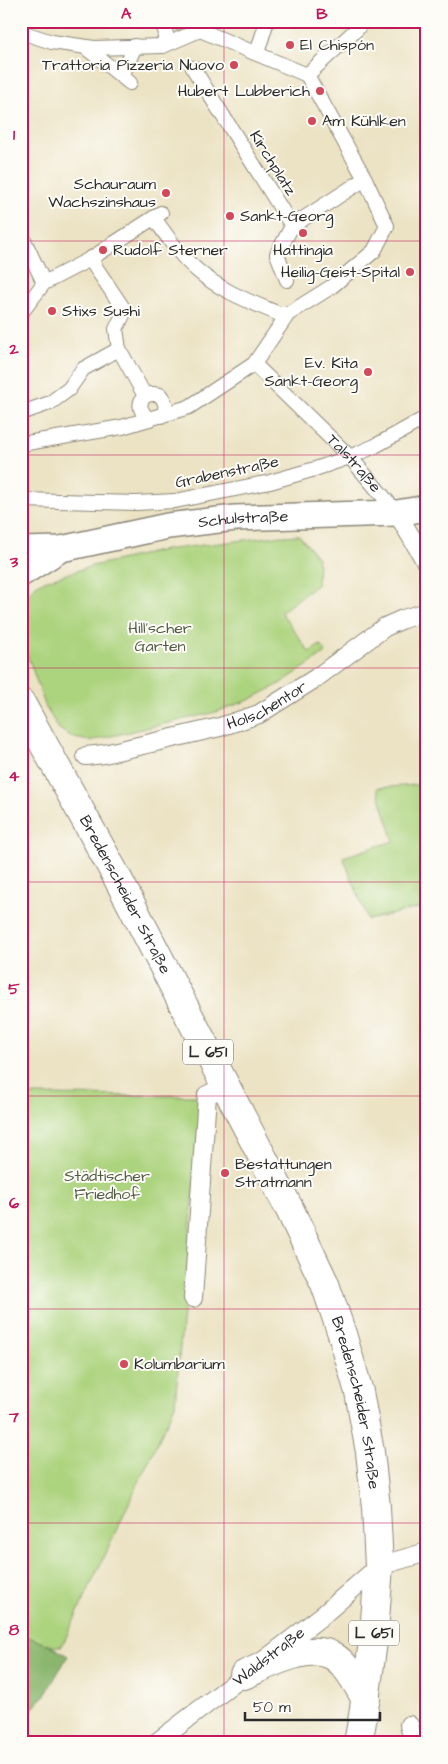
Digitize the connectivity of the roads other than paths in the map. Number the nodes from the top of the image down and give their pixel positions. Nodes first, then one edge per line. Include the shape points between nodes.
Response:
1 (162, 21) edge
2 (267, 21) edge
3 (362, 21) edge
4 (198, 26) edge
5 (21, 32) edge
6 (135, 46) junction
7 (163, 46) junction
8 (85, 47) junction
9 (257, 53) junction
10 (193, 68) dead end
11 (307, 75) junction
12 (365, 179) junction
13 (292, 226) junction
14 (21, 234) edge
15 (90, 259) junction
16 (287, 280) dead end
17 (44, 283) junction
18 (21, 313) edge
19 (288, 314) junction
20 (119, 349) junction
21 (254, 364) junction
22 (145, 396) junction
23 (21, 413) edge
24 (155, 417) junction
25 (427, 417) edge
26 (21, 444) edge
27 (350, 457) junction
28 (21, 500) edge
29 (427, 508) edge
30 (397, 513) junction
31 (427, 564) edge
32 (22, 568) edge
33 (427, 612) edge
34 (21, 704) edge
35 (86, 756) dead end
36 (226, 1086) junction
37 (193, 1298) dead end
38 (427, 1552) edge
39 (379, 1566) junction
40 (244, 1675) junction
41 (366, 1699) junction
42 (409, 1725) dead end
43 (156, 1743) edge
44 (358, 1743) edge
45 (414, 1743) edge

1 - 7 street via 166,34
2 - 9 street
3 - 11 street
4 - 7 street via 185,38
4 - 9 street
5 - 8 street via 52,42
6 - 7 street
6 - 8 street
6 - 8 street via 126,80
9 - 11 street
10 - 13 street, Kirchplatz
11 - 12 street
12 - 13 street
12 - 19 street via 387,226 374,251 331,287
13 - 16 street via 278,254
14 - 17 street
15 - 17 street
15 - 19 street via 158,215 173,245 198,271 224,289 279,314
15 - 20 street via 125,311 116,329
17 - 18 street
19 - 21 street
20 - 22 street
20 - 23 street via 83,369 68,389 50,402
21 - 24 street via 189,407
21 - 27 street, Talstraße via 261,379
22 - 24 street via 140,408 144,415
22 - 24 street via 157,394 163,399 166,408
24 - 26 street via 122,427
25 - 27 street, Grabenstraße
27 - 28 street, Grabenstraße via 270,482 175,501
27 - 30 street, Talstraße
29 - 30 main road, Schulstraße
30 - 31 street, Talstraße
30 - 32 main road, Schulstraße via 218,520 168,526 61,549
33 - 35 street, Holschentor via 385,627 316,678 259,714 220,727
34 - 36 main road, Bredenscheider Straße / L 651
36 - 37 street via 207,1095
36 - 39 main road, Bredenscheider Straße / L 651 via 325,1284 342,1334 359,1392 370,1452
38 - 39 street
39 - 40 street, Waldstraße via 329,1610
39 - 41 main road, Bredenscheider Straße / L 651
40 - 41 main road via 287,1657 319,1651 340,1662
40 - 43 street, Waldstraße
41 - 44 main road, Bredenscheider Straße / L 651
42 - 45 street

